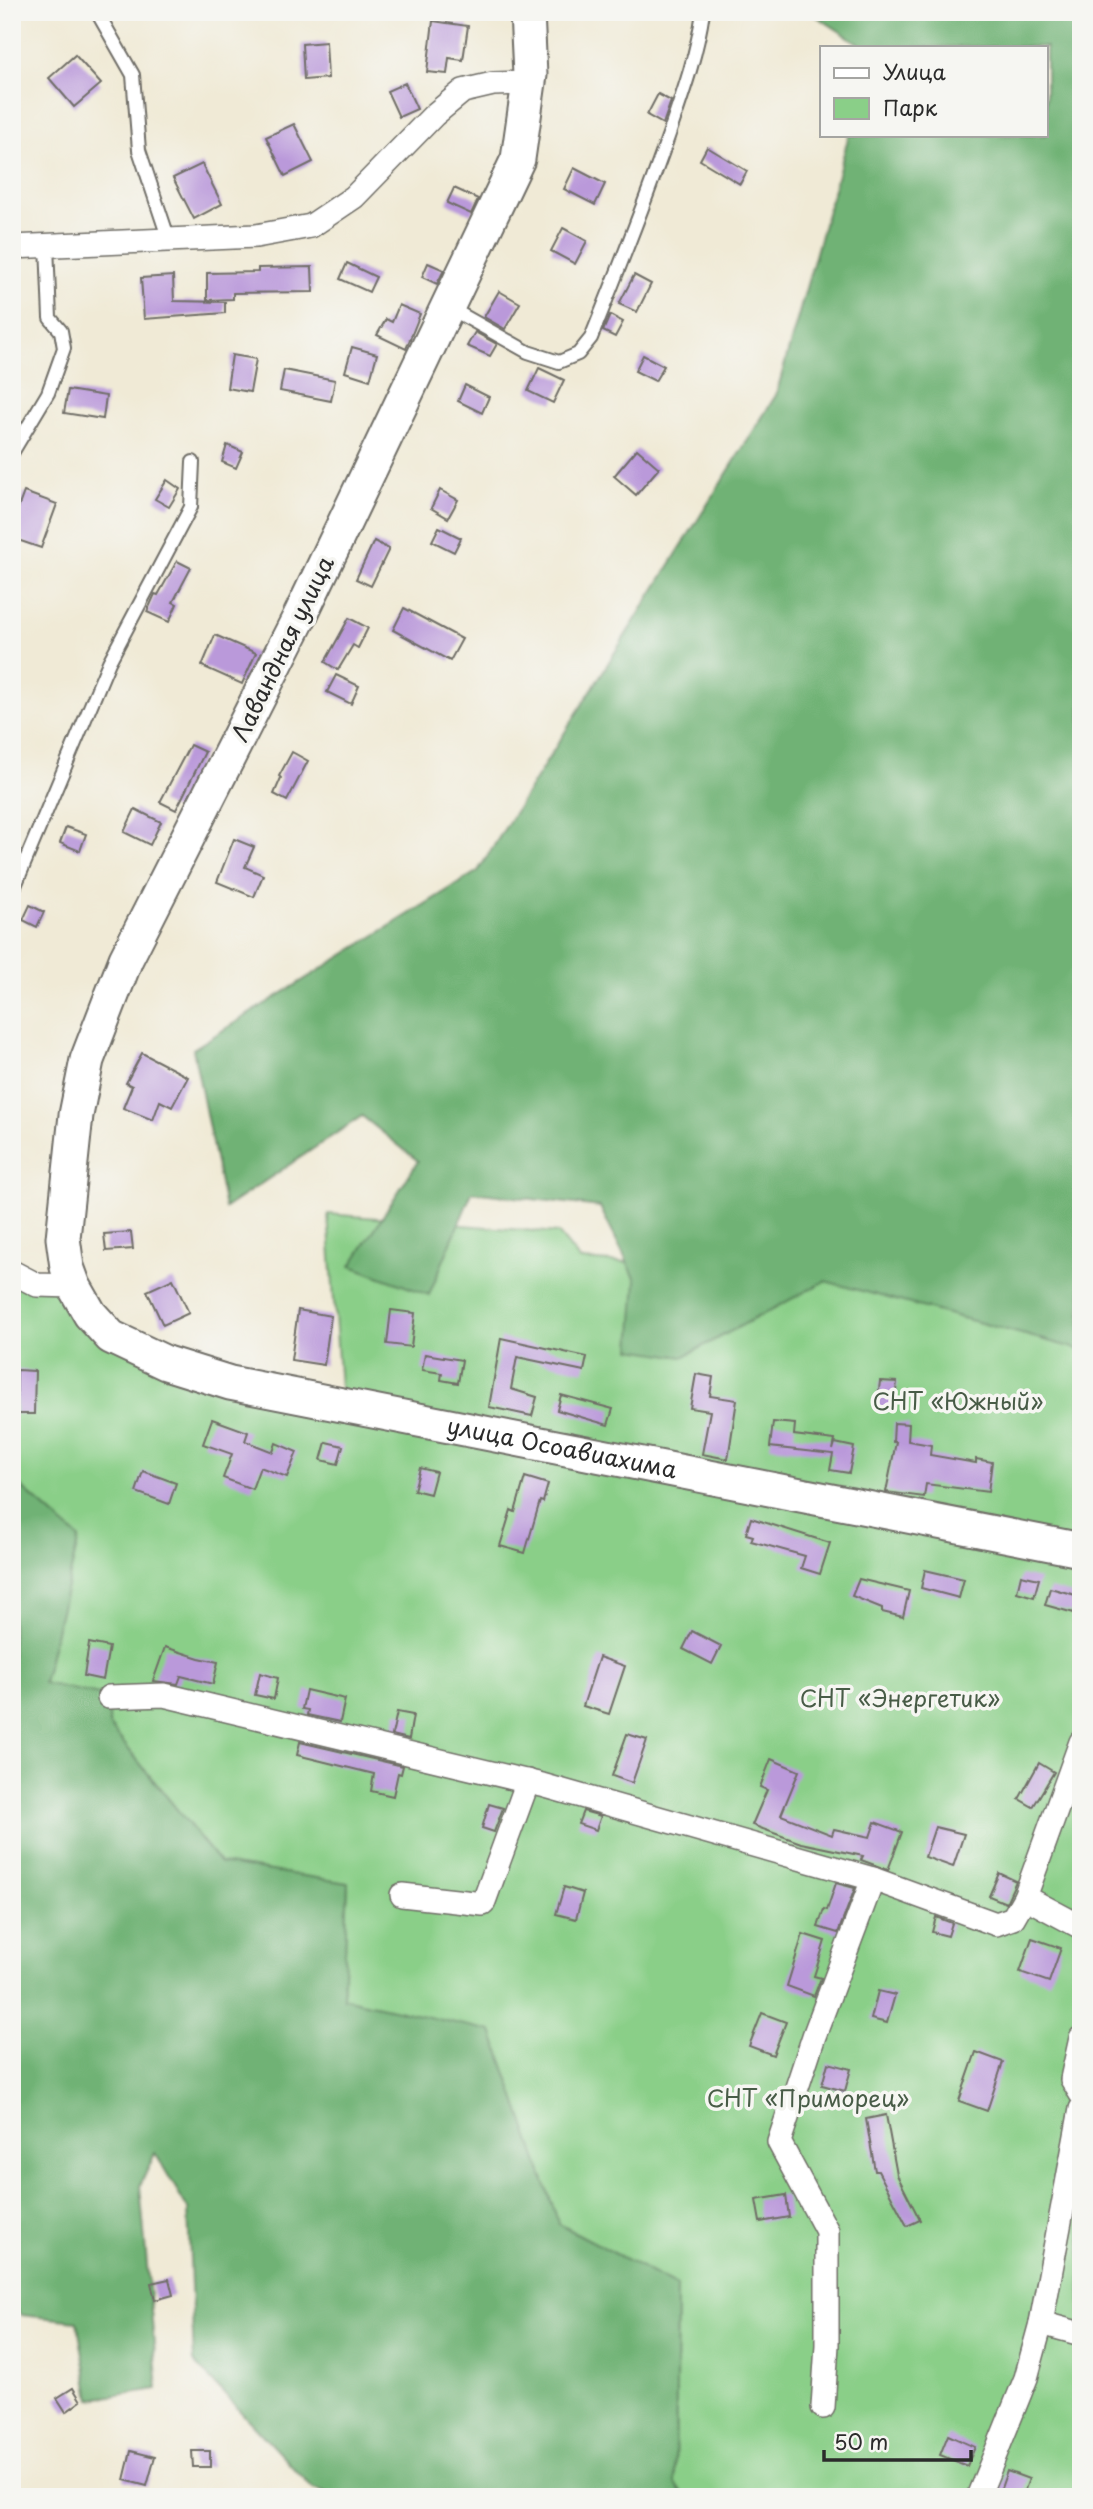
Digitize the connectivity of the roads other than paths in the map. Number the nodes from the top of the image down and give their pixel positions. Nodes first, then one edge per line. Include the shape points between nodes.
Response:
1 (97, 12) edge
2 (703, 12) edge
3 (528, 15) edge
4 (529, 83) junction
5 (169, 240) junction
6 (47, 245) junction
7 (12, 247) edge
8 (447, 307) junction
9 (12, 453) edge
10 (193, 462) dead end
11 (12, 893) edge
12 (12, 1272) edge
13 (74, 1286) junction
14 (1081, 1550) edge
15 (108, 1697) dead end
16 (1081, 1742) edge
17 (528, 1781) junction
18 (873, 1879) junction
19 (402, 1895) dead end
20 (1025, 1897) junction
21 (1081, 1927) edge
22 (1081, 2038) edge
23 (1081, 2094) edge
24 (1081, 2109) edge
25 (1041, 2323) junction
26 (1081, 2334) edge
27 (823, 2407) dead end
28 (978, 2497) edge

1 - 5 lane via 133,75 139,149
2 - 8 lane via 685,89 643,208 591,338 578,355 559,362 528,352
3 - 4 street, Лавандная улица
4 - 5 street via 463,91 354,197 311,226 256,236
4 - 8 street, Лавандная улица via 518,159
5 - 6 street
6 - 7 street
6 - 9 lane via 50,318 61,331 64,348 48,393
8 - 13 street, Лавандная улица via 103,1014 87,1060 65,1200 63,1238
10 - 11 lane via 191,507 109,662
12 - 13 street via 37,1285
13 - 14 street, улица Осоавиахима via 111,1337 166,1363 230,1383
15 - 17 street via 164,1695
16 - 20 street
17 - 18 street
17 - 19 street via 483,1904
18 - 20 street via 996,1924 1013,1918
18 - 27 street via 779,2142 827,2231
20 - 21 street
22 - 23 street via 1072,2079
24 - 25 street
25 - 26 street
25 - 28 street via 1026,2378

